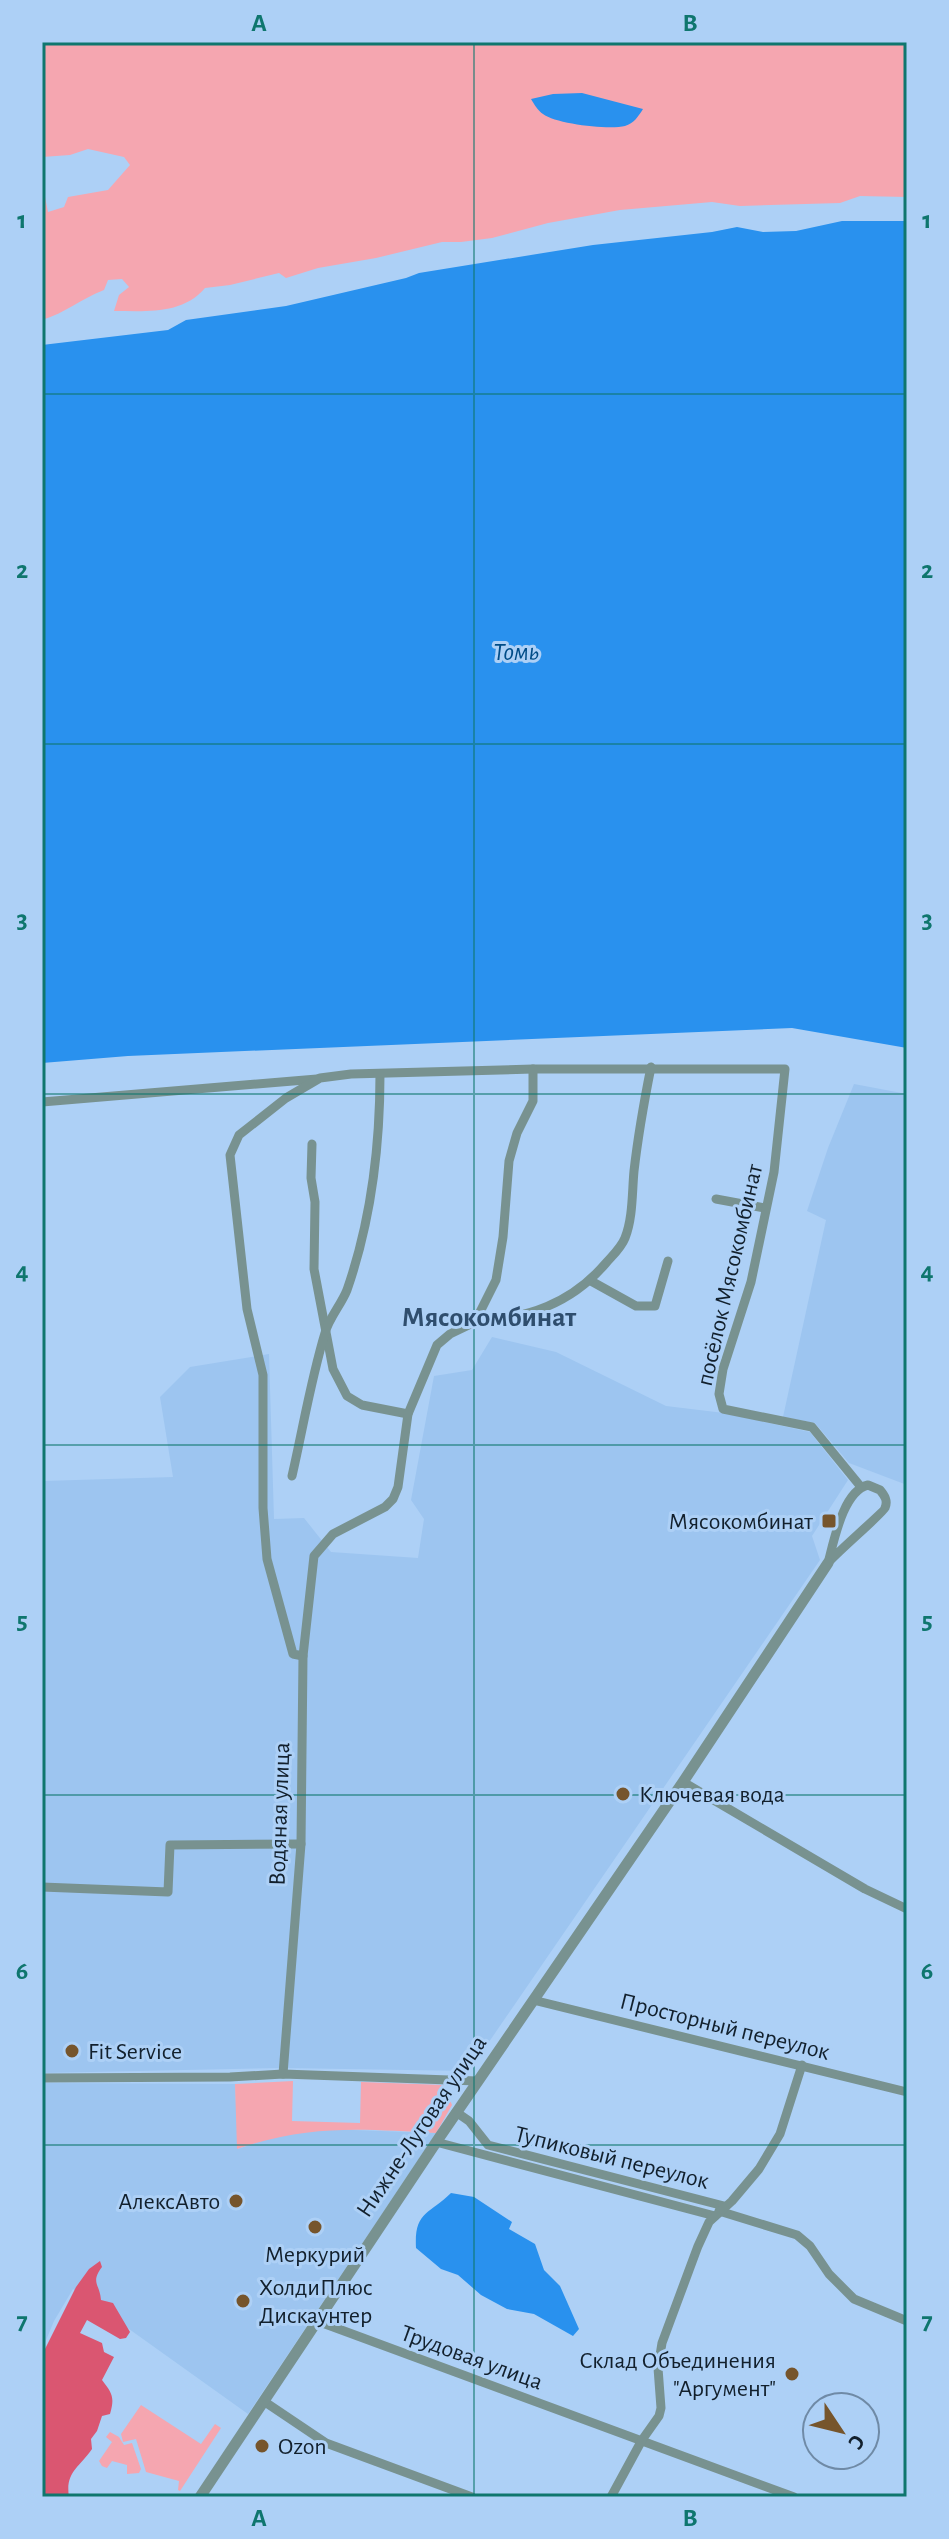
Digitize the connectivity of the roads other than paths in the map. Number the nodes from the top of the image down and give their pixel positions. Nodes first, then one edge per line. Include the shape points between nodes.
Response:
1 (651, 1067) junction
2 (533, 1069) junction
3 (380, 1074) junction
4 (320, 1078) junction
5 (42, 1102) edge
6 (312, 1144) dead end
7 (716, 1199) dead end
8 (765, 1208) junction
9 (668, 1261) dead end
10 (591, 1281) junction
11 (475, 1322) junction
12 (325, 1330) junction
13 (408, 1414) junction
14 (292, 1476) dead end
15 (861, 1487) junction
16 (828, 1563) junction
17 (303, 1656) junction
18 (683, 1782) junction
19 (301, 1844) junction
20 (42, 1887) edge
21 (907, 1909) edge
22 (533, 2000) junction
23 (802, 2065) junction
24 (283, 2074) junction
25 (42, 2078) edge
26 (477, 2081) junction
27 (907, 2092) edge
28 (456, 2112) junction
29 (436, 2142) junction
30 (719, 2211) junction
31 (317, 2321) junction
32 (907, 2321) edge
33 (265, 2402) junction
34 (642, 2440) junction
35 (200, 2497) edge
36 (472, 2497) edge
37 (611, 2497) edge
38 (794, 2497) edge

1 - 2 street, посёлок Мясокомбинат
1 - 8 street, посёлок Мясокомбинат via 785,1069
1 - 10 street via 626,1236
2 - 3 street, посёлок Мясокомбинат
2 - 11 street via 533,1101 509,1161 496,1280
3 - 4 street, посёлок Мясокомбинат
3 - 12 street via 375,1170 362,1239 346,1293
4 - 5 street
4 - 17 street, посёлок Мясокомбинат via 239,1135 230,1155 247,1309 263,1375 267,1559 293,1654
6 - 12 street via 314,1269
7 - 8 street
8 - 15 street, посёлок Мясокомбинат via 751,1282 723,1369 723,1409 812,1427
9 - 10 street via 655,1306 636,1306
10 - 11 street via 535,1312
11 - 13 street via 437,1345
12 - 13 street via 333,1369 347,1396 362,1405
12 - 14 street
13 - 17 street, Водяная улица via 393,1499 333,1534 314,1556
15 - 16 street via 839,1524
15 - 16 street via 880,1490 885,1509
16 - 18 street, Нижне-Луговая улица
17 - 19 street, Водяная улица
18 - 21 street
18 - 22 street, Нижне-Луговая улица
19 - 20 street via 170,1845 168,1892
19 - 24 street, Водяная улица
22 - 23 street, Просторный переулок
22 - 26 street, Нижне-Луговая улица
23 - 27 street, Просторный переулок
23 - 30 street, Тупиковый переулок via 780,2134 759,2169
24 - 25 street
24 - 26 street
26 - 28 street, Нижне-Луговая улица
28 - 29 street, Нижне-Луговая улица
28 - 30 street, Тупиковый переулок via 488,2145
29 - 30 street, Тупиковый переулок
29 - 31 street, Нижне-Луговая улица
30 - 32 street via 797,2235 854,2299
30 - 34 street, Тупиковый переулок via 698,2246 662,2343 661,2408
31 - 33 street, Нижне-Луговая улица
31 - 34 street, Трудовая улица
33 - 35 street, Нижне-Луговая улица
33 - 36 street via 326,2443
34 - 37 street, Тупиковый переулок
34 - 38 street, Трудовая улица

